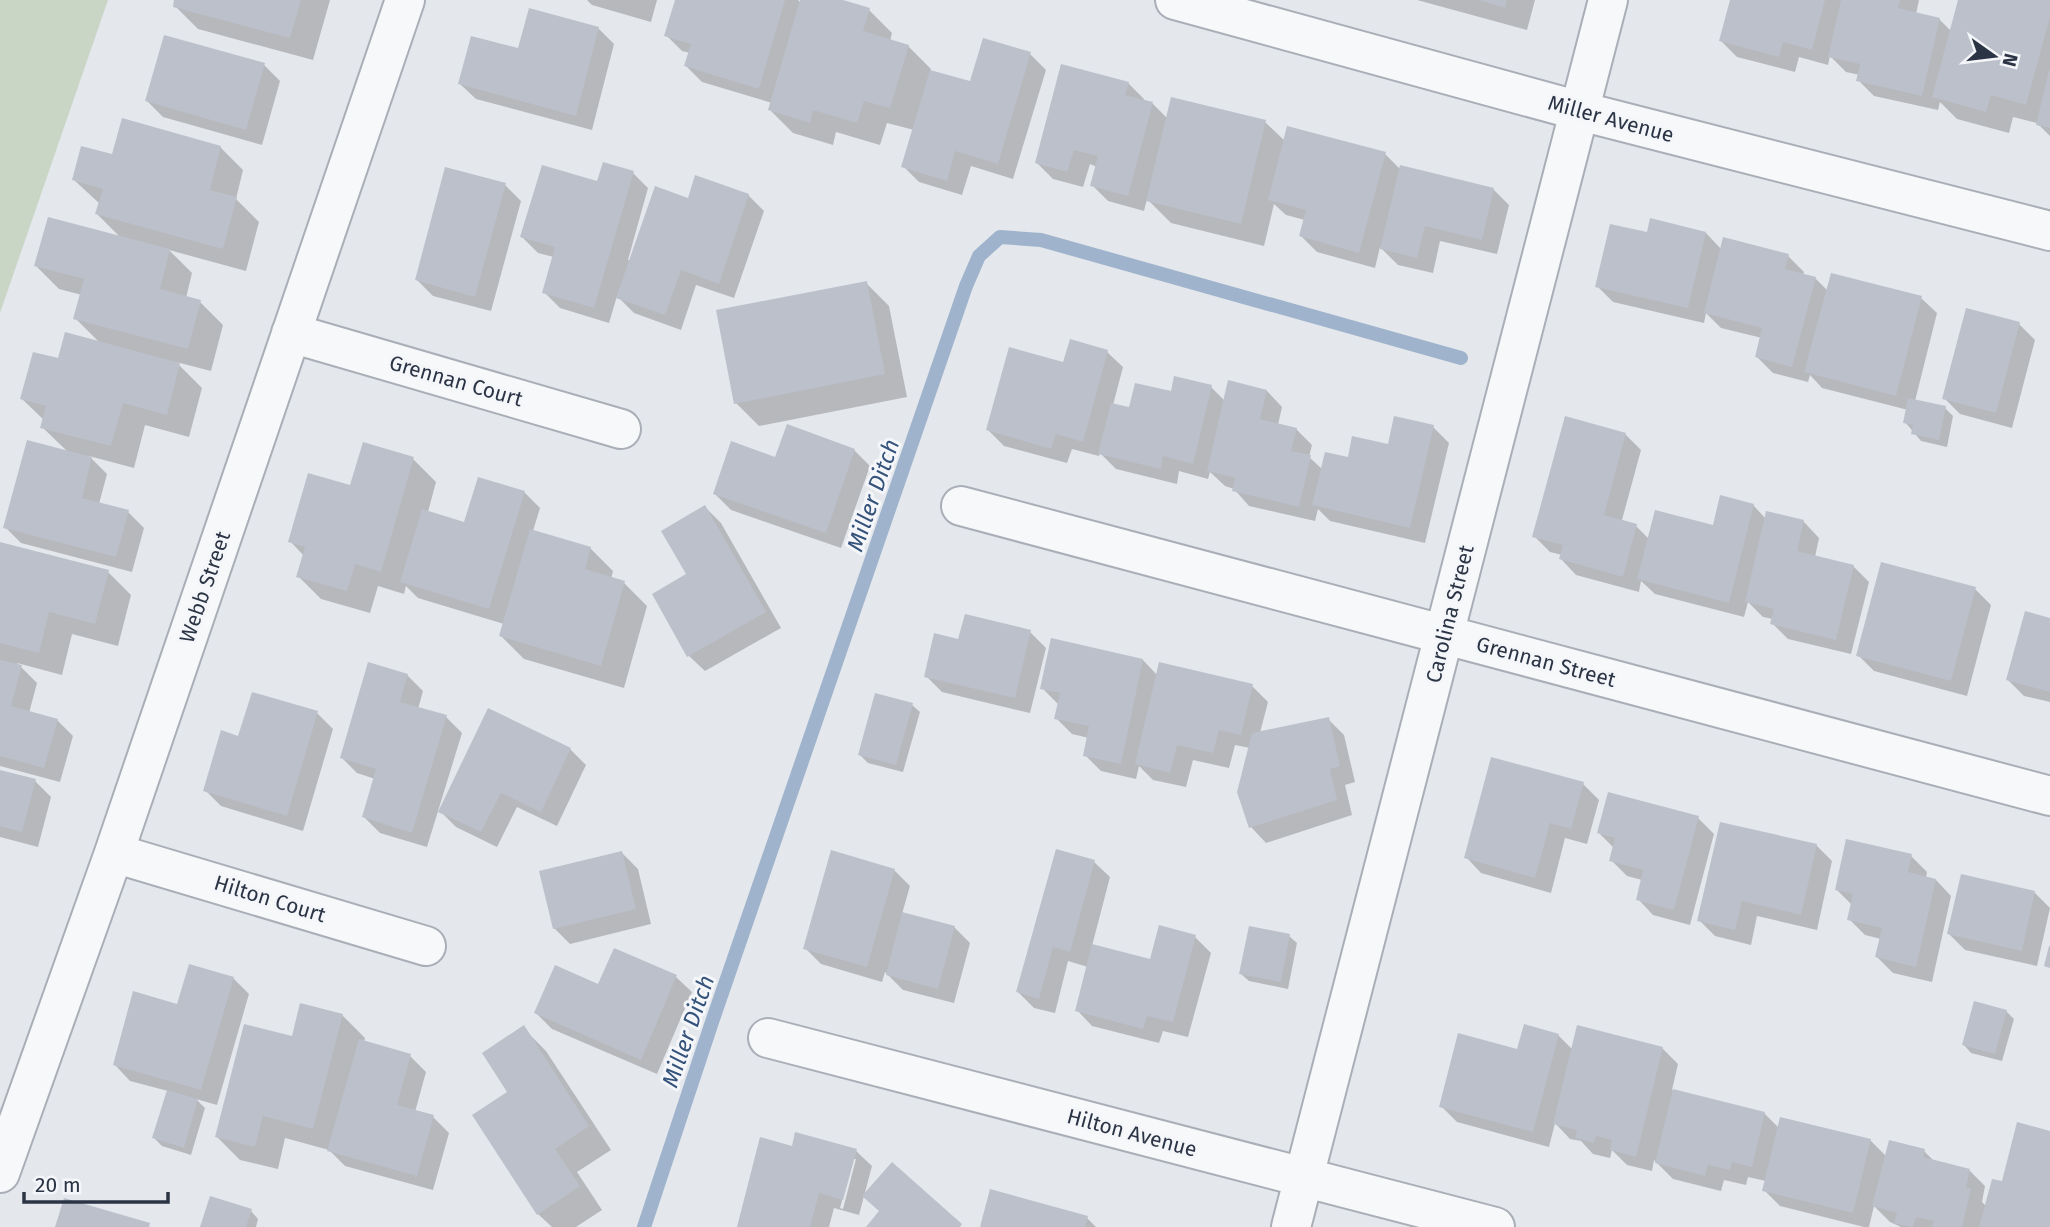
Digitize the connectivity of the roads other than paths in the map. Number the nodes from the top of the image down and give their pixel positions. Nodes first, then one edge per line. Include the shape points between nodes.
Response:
1 (405, 0) edge
2 (1175, 0) edge
3 (1608, 0) edge
4 (1580, 111) junction
5 (2050, 231) edge
6 (291, 333) junction
7 (621, 429) dead end
8 (961, 506) dead end
9 (1444, 635) junction
10 (2050, 796) edge
11 (114, 853) junction
12 (426, 946) dead end
13 (768, 1038) dead end
14 (0, 1173) edge
15 (1304, 1177) junction
16 (1291, 1227) edge
17 (1496, 1227) edge

1 - 6 street, Webb Street
2 - 4 street, Miller Avenue
3 - 4 street, Carolina Street
4 - 5 street, Miller Avenue
4 - 9 street, Carolina Street
6 - 7 street, Grennan Court
6 - 11 street, Webb Street
8 - 9 street, Grennan Street
9 - 10 street, Grennan Street
9 - 15 street, Carolina Street
11 - 12 street, Hilton Court
11 - 14 street, Webb Street
13 - 15 street, Hilton Avenue
15 - 16 street, Carolina Street
15 - 17 street, Hilton Avenue

